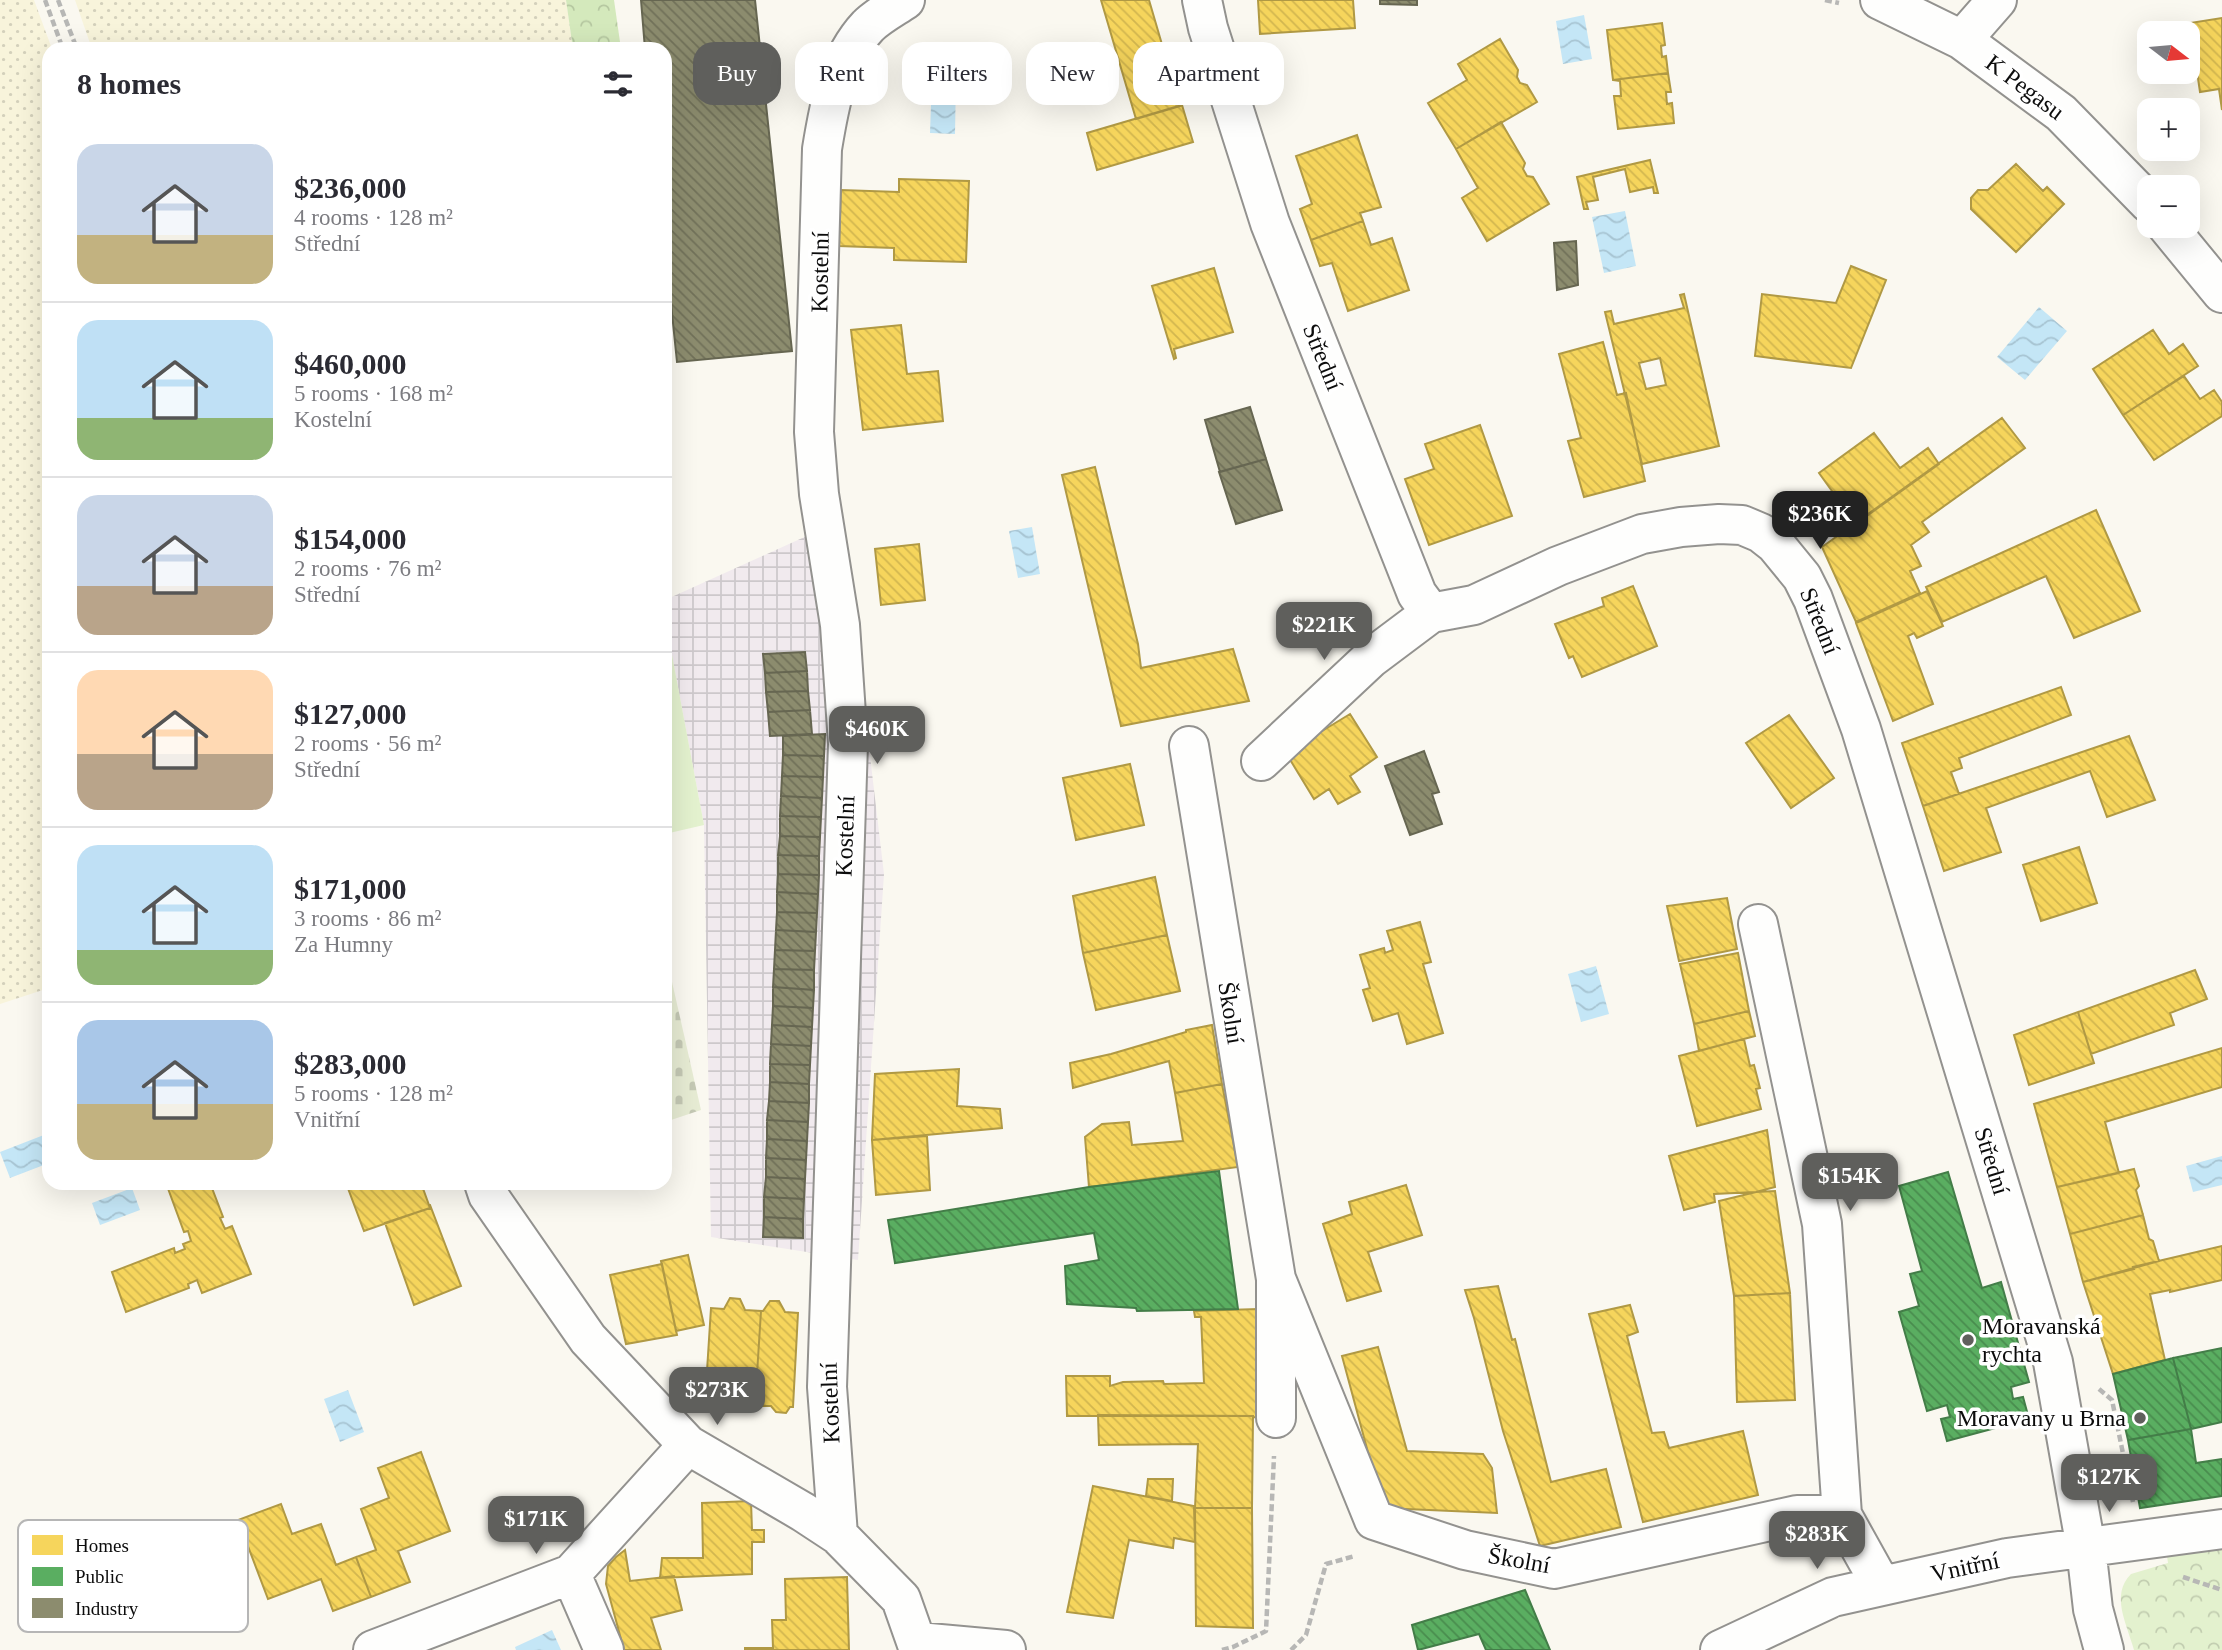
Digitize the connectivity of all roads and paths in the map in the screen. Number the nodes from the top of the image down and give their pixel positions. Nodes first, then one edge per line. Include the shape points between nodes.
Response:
1 (45, 0) edge
2 (58, 0) edge
3 (905, 0) edge
4 (1202, 0) edge
5 (1880, 0) edge
6 (1997, 0) edge
7 (1962, 40) junction
8 (60, 42) edge
9 (73, 42) edge
10 (2137, 191) edge
11 (2178, 238) edge
12 (2222, 293) edge
13 (1431, 613) junction
14 (1189, 746) dead end
15 (1261, 761) dead end
16 (1758, 924) dead end
17 (486, 1190) edge
18 (1276, 1279) junction
19 (1276, 1418) joint
20 (688, 1445) junction
21 (1842, 1515) junction
22 (2222, 1529) edge
23 (1408, 1531) junction
24 (838, 1535) junction
25 (2086, 1548) junction
26 (571, 1574) junction
27 (1881, 1585) junction
28 (919, 1646) edge
29 (382, 1648) edge
30 (604, 1650) edge
31 (1006, 1650) edge
32 (1222, 1650) edge
33 (1291, 1650) edge
34 (1720, 1650) edge
35 (2104, 1650) edge

1 - 8 path
2 - 9 path
3 - 24 street, Kostelní via 870,24 842,66 822,149 814,432 840,625 848,744 827,1387
4 - 13 street, Střední via 1270,223 1417,594
5 - 7 street, K Pegasu
6 - 7 street
7 - 10 street, K Pegasu via 2061,113
11 - 12 street
13 - 15 street via 1371,658
13 - 25 street, Střední via 1474,605 1642,534 1682,527 1742,525 1775,544 1802,576 1861,729 2053,1362
14 - 18 street, Školní
16 - 21 street via 1822,1224
17 - 20 street via 588,1339
18 - 19 street, Školní
18 - 23 street, Školní via 1374,1520
19 - 32 path via 1266,1631
20 - 24 street
20 - 26 street
21 - 23 street, Školní via 1797,1516 1554,1569 1465,1550
21 - 27 street
22 - 25 street, Vnitřní
23 - 33 path via 1383,1547 1326,1564 1306,1635
24 - 28 street via 901,1599
25 - 27 street, Vnitřní via 2007,1558
25 - 35 street, Střední via 2093,1609
26 - 29 street
26 - 30 street
27 - 34 street, Vnitřní via 1833,1597
28 - 31 street

